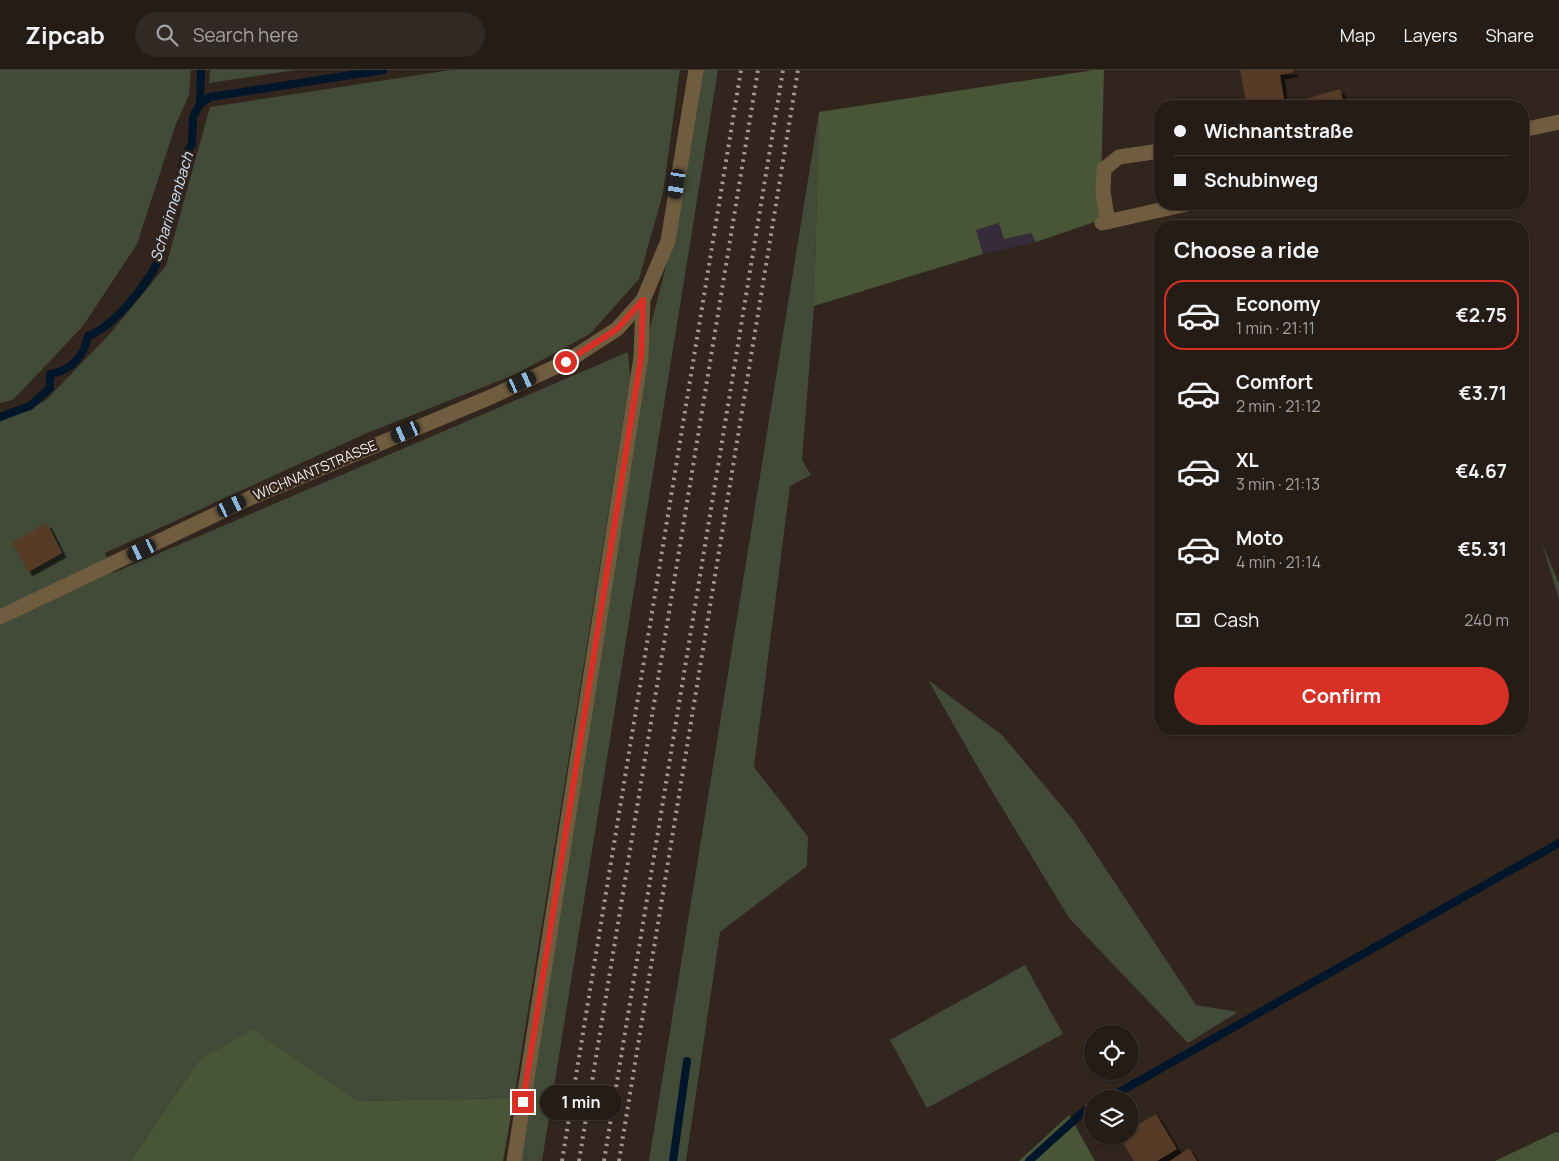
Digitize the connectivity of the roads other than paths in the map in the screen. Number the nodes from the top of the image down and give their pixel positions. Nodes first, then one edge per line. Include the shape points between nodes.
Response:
1 (696, 70) edge
2 (1559, 122) edge
3 (1529, 128) edge
4 (1154, 152) edge
5 (1160, 210) edge
6 (643, 300) junction
7 (0, 617) edge
8 (514, 1161) edge

1 - 6 street, WICHNANTSTRASSE via 668,241
2 - 3 street
4 - 5 street via 1119,157 1104,169 1105,222
6 - 7 street, WICHNANTSTRASSE via 617,329 566,362 250,498
6 - 8 street via 641,357

